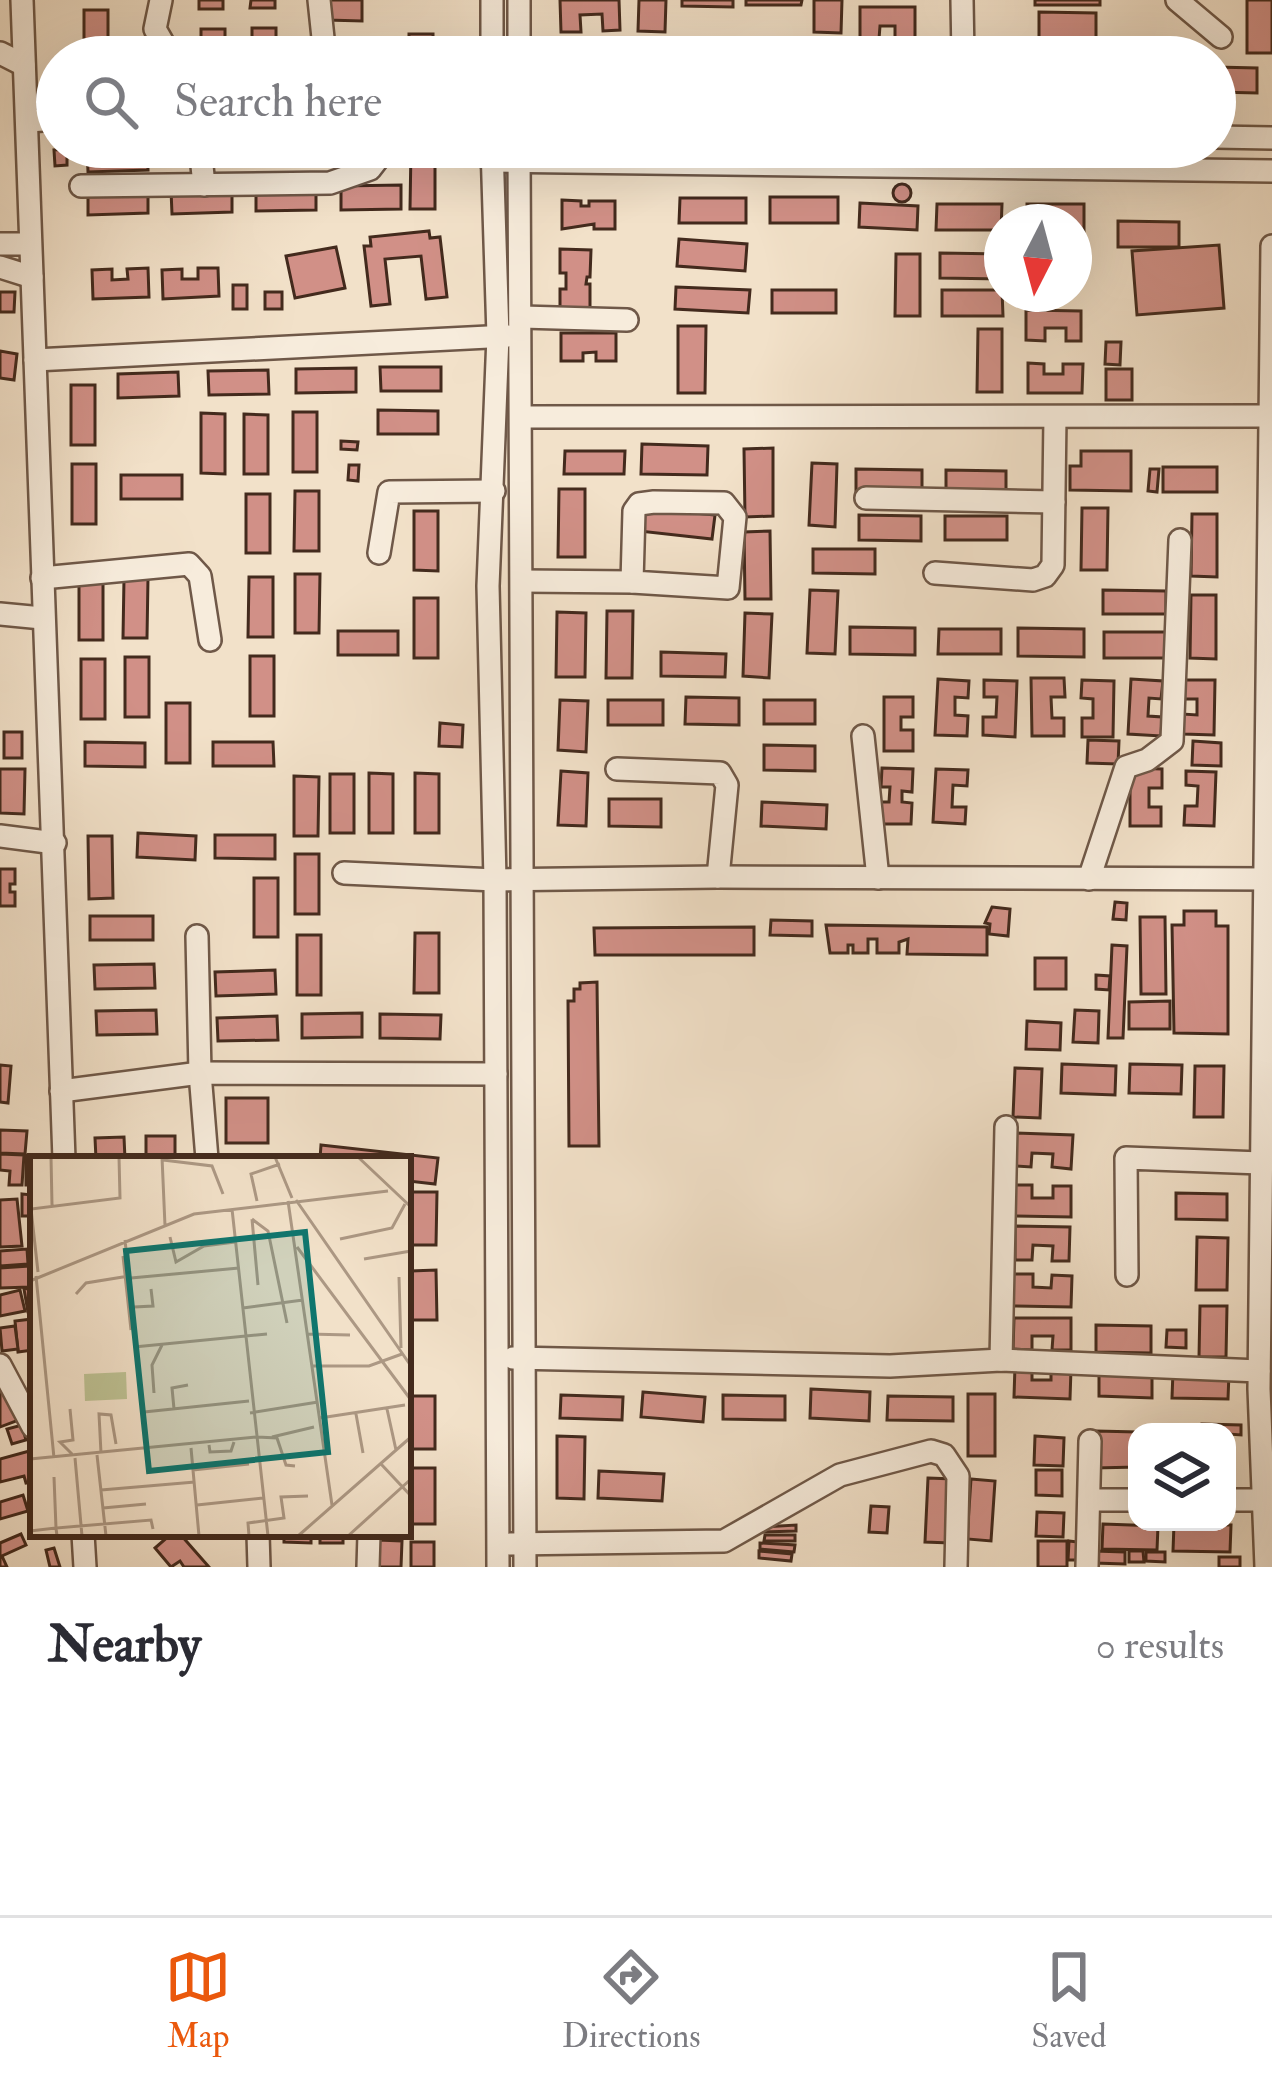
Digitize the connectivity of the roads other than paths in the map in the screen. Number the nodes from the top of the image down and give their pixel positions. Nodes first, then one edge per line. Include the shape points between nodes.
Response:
1 (22, 0) edge
2 (161, 0) edge
3 (319, 0) edge
4 (492, 0) edge
5 (519, 0) edge
6 (962, 0) edge
7 (1178, 0) edge
8 (159, 36) edge
9 (323, 36) edge
10 (492, 36) edge
11 (519, 36) edge
12 (963, 36) edge
13 (1220, 36) edge
14 (0, 53) edge
15 (24, 65) junction
16 (36, 120) edge
17 (29, 121) junction
18 (1236, 137) edge
19 (1272, 138) edge
20 (202, 168) edge
21 (371, 168) edge
22 (484, 168) edge
23 (520, 168) edge
24 (962, 168) edge
25 (1272, 171) edge
26 (204, 185) junction
27 (81, 186) dead end
28 (0, 244) edge
29 (30, 244) junction
30 (1272, 246) edge
31 (0, 267) edge
32 (32, 277) junction
33 (627, 320) dead end
34 (522, 326) junction
35 (498, 336) junction
36 (35, 360) junction
37 (1269, 416) junction
38 (1055, 417) junction
39 (521, 418) junction
40 (494, 491) junction
41 (866, 498) dead end
42 (1054, 502) junction
43 (1180, 540) dead end
44 (379, 553) dead end
45 (935, 573) dead end
46 (43, 578) junction
47 (522, 581) junction
48 (632, 582) junction
49 (0, 614) edge
50 (42, 618) junction
51 (210, 640) dead end
52 (863, 736) dead end
53 (617, 770) dead end
54 (0, 836) edge
55 (55, 843) junction
56 (344, 873) dead end
57 (718, 877) junction
58 (523, 878) junction
59 (878, 878) junction
60 (1089, 879) junction
61 (1269, 879) edge
62 (495, 880) junction
63 (197, 936) dead end
64 (200, 1073) junction
65 (496, 1074) junction
66 (61, 1091) junction
67 (1006, 1127) dead end
68 (64, 1156) edge
69 (207, 1156) edge
70 (1261, 1163) junction
71 (1127, 1275) dead end
72 (525, 1358) junction
73 (494, 1359) junction
74 (1001, 1360) junction
75 (0, 1365) edge
76 (1263, 1383) edge
77 (30, 1421) edge
78 (1090, 1441) dead end
79 (1089, 1500) junction
80 (1128, 1500) edge
81 (1236, 1500) edge
82 (1261, 1500) junction
83 (83, 1537) edge
84 (258, 1537) edge
85 (369, 1537) edge
86 (525, 1555) edge
87 (498, 1556) edge
88 (85, 1567) edge
89 (259, 1567) edge
90 (368, 1567) edge
91 (956, 1567) edge
92 (1087, 1567) edge
93 (1266, 1567) edge

1 - 15 street
2 - 8 street
3 - 9 street
4 - 10 street
5 - 11 street
6 - 12 street
7 - 13 street
14 - 15 street
15 - 17 street
16 - 17 street
17 - 29 street
18 - 19 street
20 - 26 street
21 - 26 street via 329,183
22 - 35 street
23 - 34 street
24 - 25 street
26 - 27 street
28 - 29 street
29 - 32 street
30 - 37 street
31 - 32 street
32 - 36 street
33 - 34 street
34 - 35 street
34 - 39 street
35 - 36 street
35 - 40 street
36 - 46 street
37 - 38 street
37 - 61 street
38 - 39 street
38 - 42 street
39 - 47 street
40 - 44 street via 389,492
40 - 62 street via 488,586
41 - 42 street
42 - 45 street via 1053,566 1045,576
43 - 60 street via 1172,741 1126,767
46 - 50 street
46 - 51 street via 189,564 200,575
47 - 48 street
47 - 58 street
48 - 48 street via 728,588 732,509 639,504
49 - 50 street
50 - 55 street
52 - 59 street
53 - 57 street via 720,773 727,785
54 - 55 street
55 - 66 street
56 - 62 street
57 - 58 street
57 - 59 street
58 - 62 street
58 - 72 street
59 - 60 street
60 - 61 street
61 - 70 street
62 - 65 street
63 - 64 street
64 - 65 street
64 - 66 street
64 - 69 street
65 - 73 street
66 - 68 street
67 - 74 street
70 - 71 street via 1126,1158
70 - 76 street
72 - 73 street
72 - 74 street via 890,1366
72 - 86 street
73 - 87 street
74 - 76 street
75 - 77 street
76 - 82 street
78 - 79 street
79 - 80 street
79 - 92 street
81 - 82 street
82 - 93 street
83 - 88 street
84 - 89 street
85 - 90 street
86 - 87 street
86 - 91 street via 724,1541 840,1475 931,1451 958,1476

